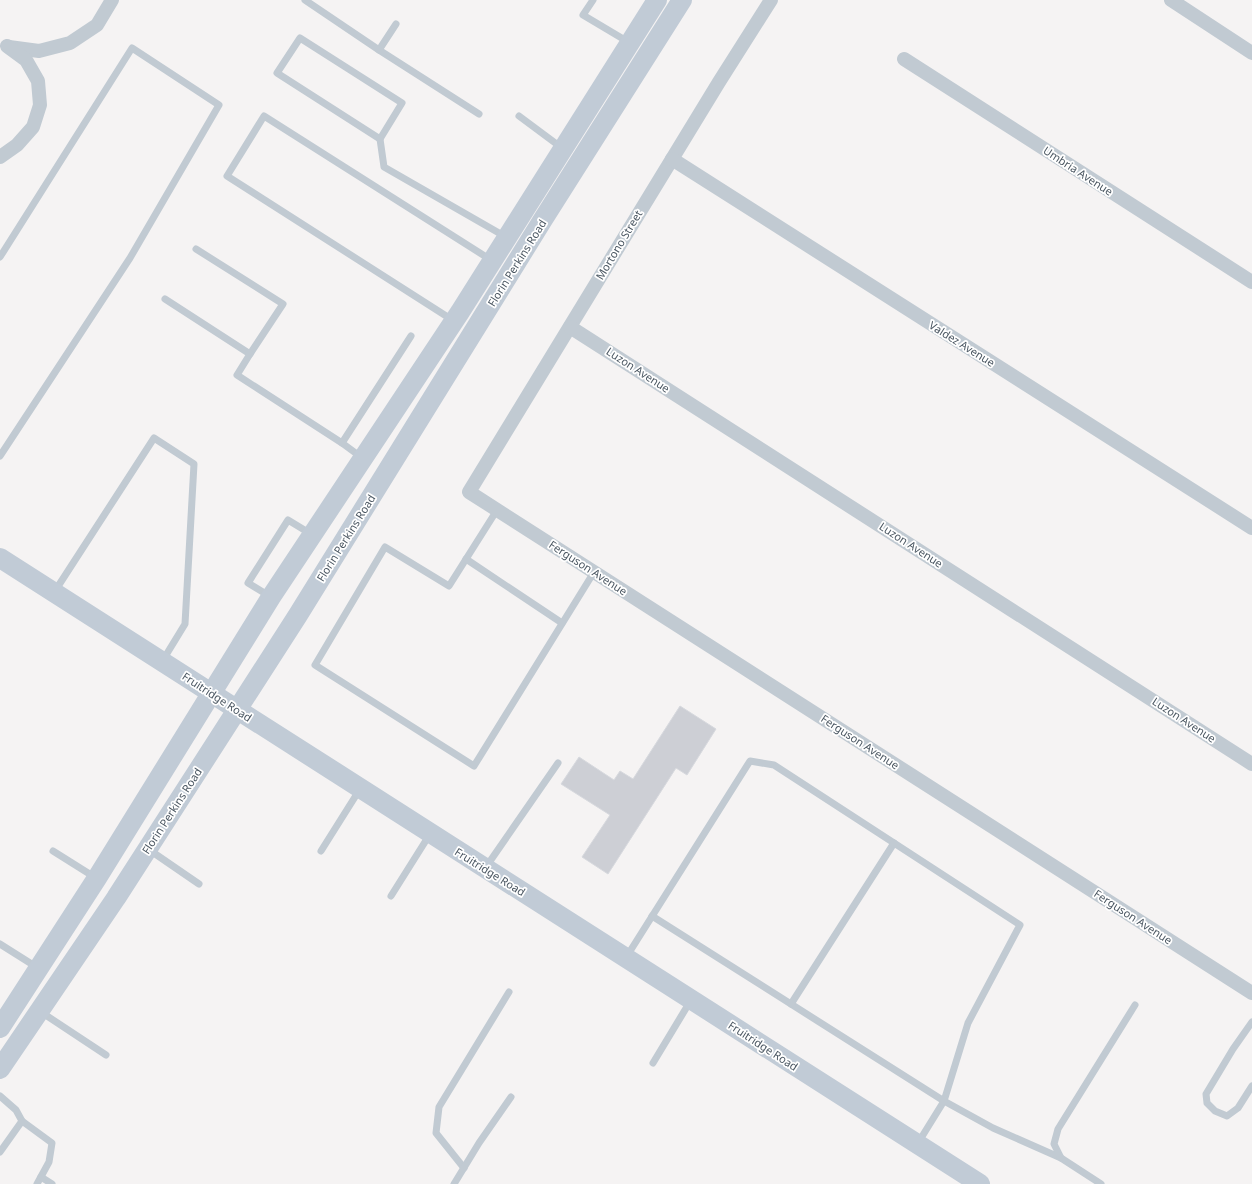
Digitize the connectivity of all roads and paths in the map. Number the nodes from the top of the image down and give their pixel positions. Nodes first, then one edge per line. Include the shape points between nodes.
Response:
1 (112, 0) edge
2 (305, 0) edge
3 (593, 0) edge
4 (682, 0) edge
5 (772, 0) edge
6 (1171, 0) edge
7 (651, 2) edge
8 (671, 18) junction
9 (396, 24) dead end
10 (630, 43) junction
11 (4, 44) edge
12 (379, 50) junction
13 (1252, 53) edge
14 (904, 59) dead end
15 (479, 114) dead end
16 (519, 116) dead end
17 (380, 138) junction
18 (562, 148) junction
19 (0, 157) edge
20 (672, 159) junction
21 (516, 243) junction
22 (196, 249) dead end
23 (0, 257) edge
24 (492, 261) junction
25 (1252, 282) edge
26 (165, 299) dead end
27 (454, 321) junction
28 (570, 327) junction
29 (411, 336) dead end
30 (250, 354) junction
31 (342, 443) junction
32 (0, 456) edge
33 (363, 458) junction
34 (469, 492) joint
35 (498, 510) junction
36 (1252, 528) edge
37 (312, 535) junction
38 (0, 558) edge
39 (466, 559) junction
40 (594, 572) junction
41 (54, 592) junction
42 (271, 597) junction
43 (562, 623) junction
44 (162, 662) junction
45 (210, 693) junction
46 (237, 710) junction
47 (558, 763) dead end
48 (1252, 764) edge
49 (360, 789) junction
50 (430, 834) junction
51 (894, 843) junction
52 (148, 849) junction
53 (53, 851) dead end
54 (321, 851) dead end
55 (485, 868) junction
56 (96, 880) junction
57 (199, 884) dead end
58 (391, 896) dead end
59 (652, 916) junction
60 (95, 928) junction
61 (0, 944) edge
62 (626, 958) junction
63 (38, 968) junction
64 (509, 992) dead end
65 (1252, 993) edge
66 (691, 1000) junction
67 (791, 1004) junction
68 (1135, 1005) dead end
69 (39, 1011) junction
70 (1252, 1022) edge
71 (0, 1028) edge
72 (106, 1055) dead end
73 (653, 1063) dead end
74 (0, 1069) edge
75 (1252, 1086) edge
76 (0, 1096) edge
77 (511, 1097) dead end
78 (944, 1101) junction
79 (22, 1121) junction
80 (917, 1145) junction
81 (0, 1152) edge
82 (1061, 1158) junction
83 (464, 1168) junction
84 (41, 1176) junction
85 (972, 1182) edge
86 (37, 1184) edge
87 (52, 1184) edge
88 (454, 1184) edge
89 (1101, 1184) edge

1 - 11 street via 97,24 70,44 39,51
2 - 12 lane
3 - 10 lane via 583,15
4 - 8 main road, Florin Perkins Road
5 - 20 street, Mortono Street
6 - 13 street
7 - 8 street
7 - 10 main road, Florin Perkins Road
8 - 21 main road, Florin Perkins Road
9 - 12 lane
10 - 18 main road, Florin Perkins Road
11 - 19 street via 26,60 38,81 40,105 33,127 17,145
12 - 15 lane
14 - 25 street, Umbria Avenue
16 - 18 lane
17 - 17 lane via 402,103 300,38 277,73
17 - 21 lane via 384,167
18 - 21 main road, Florin Perkins Road
20 - 28 street, Mortono Street
20 - 36 street, Valdez Avenue
21 - 24 main road, Florin Perkins Road
21 - 46 main road, Florin Perkins Road via 339,551
22 - 30 lane via 283,304
23 - 32 lane via 132,48 219,105 130,258
24 - 27 main road, Florin Perkins Road
24 - 27 lane via 264,116 227,176
26 - 30 lane
27 - 33 main road, Florin Perkins Road
28 - 34 street, Mortono Street
28 - 48 street, Luzon Avenue
29 - 31 lane
30 - 31 lane via 237,375
31 - 33 lane
33 - 37 main road, Florin Perkins Road
34 - 35 street, Ferguson Avenue
35 - 39 lane
35 - 40 street, Ferguson Avenue
37 - 42 main road, Florin Perkins Road
37 - 42 lane via 288,520 248,583
38 - 41 main road, Fruitridge Road
39 - 43 lane
39 - 43 lane via 449,586 385,547 315,665 474,766
40 - 43 lane
40 - 65 street, Ferguson Avenue
41 - 44 main road, Fruitridge Road
41 - 44 lane via 154,438 194,464 185,624
42 - 45 main road, Florin Perkins Road
44 - 45 main road, Fruitridge Road
45 - 46 main road, Fruitridge Road
45 - 56 main road, Florin Perkins Road
46 - 49 main road, Fruitridge Road
46 - 52 main road, Florin Perkins Road
47 - 55 lane
49 - 50 main road, Fruitridge Road
49 - 54 lane
50 - 55 main road, Fruitridge Road
50 - 58 lane
51 - 59 lane via 774,765 750,761
51 - 67 lane
51 - 78 lane via 1020,925 968,1023
52 - 57 lane
52 - 60 main road, Florin Perkins Road
53 - 56 lane
55 - 62 main road, Fruitridge Road
56 - 60 main road via 87,913 88,922
56 - 63 main road, Florin Perkins Road
59 - 62 lane
59 - 67 lane
60 - 69 main road, Florin Perkins Road
61 - 63 lane
62 - 66 main road, Fruitridge Road
63 - 71 main road, Florin Perkins Road
64 - 83 lane via 439,1107 436,1134
66 - 73 lane
66 - 80 main road, Fruitridge Road
67 - 78 lane
68 - 82 lane via 1058,1129 1054,1144
69 - 72 lane
69 - 74 main road, Florin Perkins Road
70 - 75 lane via 1206,1094 1207,1103 1215,1111 1227,1116 1238,1108
76 - 79 lane via 16,1110
77 - 83 lane
78 - 80 lane
78 - 82 lane via 993,1128
79 - 81 lane
79 - 84 lane via 52,1143 49,1162
80 - 85 main road, Fruitridge Road
82 - 89 lane
83 - 88 lane
84 - 86 lane
84 - 87 lane

